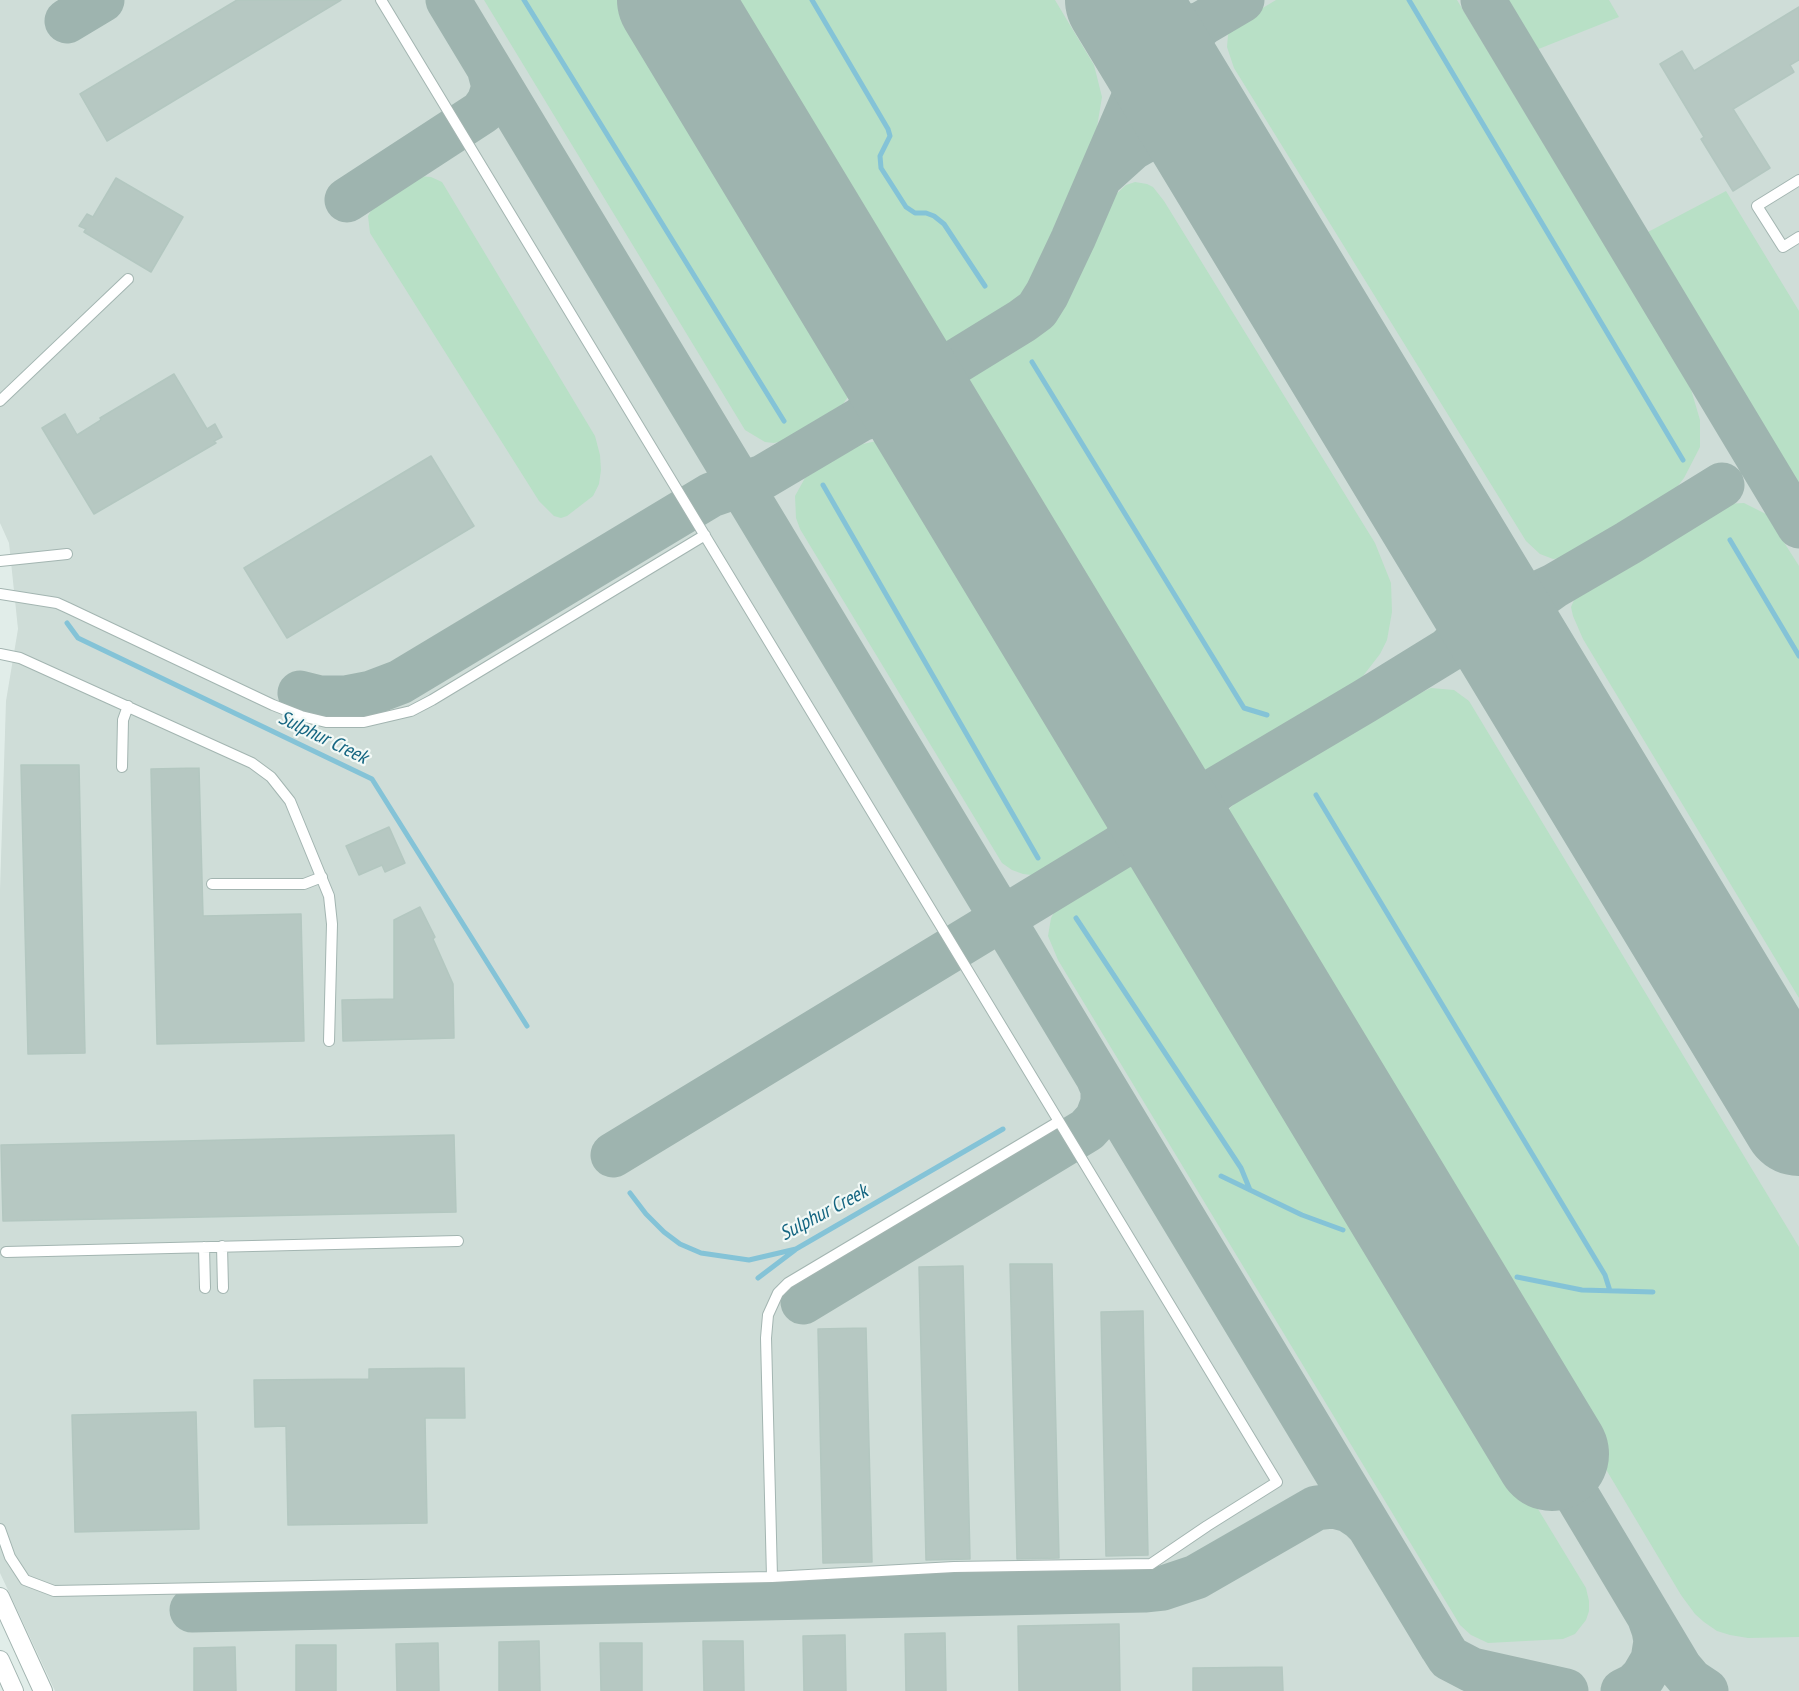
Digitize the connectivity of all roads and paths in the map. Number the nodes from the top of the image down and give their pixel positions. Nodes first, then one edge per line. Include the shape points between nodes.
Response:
1 (381, 0) edge
2 (1799, 180) edge
3 (1799, 237) edge
4 (128, 279) dead end
5 (0, 401) edge
6 (705, 536) junction
7 (67, 554) dead end
8 (0, 561) edge
9 (0, 594) edge
10 (0, 654) edge
11 (128, 706) junction
12 (122, 767) dead end
13 (322, 877) junction
14 (212, 884) dead end
15 (329, 1041) dead end
16 (1058, 1122) junction
17 (458, 1241) dead end
18 (222, 1246) junction
19 (204, 1247) junction
20 (6, 1252) dead end
21 (205, 1288) dead end
22 (223, 1288) dead end
23 (0, 1529) edge
24 (772, 1578) junction
25 (0, 1597) edge
26 (0, 1660) edge
27 (14, 1691) edge
28 (43, 1691) edge

1 - 6 lane
2 - 3 lane via 1757,206 1783,247
4 - 5 lane
6 - 9 lane via 432,700 396,716 363,722 326,722 301,716 57,603
6 - 16 lane
7 - 8 lane
10 - 11 lane via 20,658
11 - 12 lane via 123,720
11 - 13 lane via 252,763 271,777 290,801
13 - 14 lane via 304,884
13 - 15 lane via 332,924
16 - 24 lane via 778,1293 768,1315 766,1338
16 - 24 lane via 1277,1482 1151,1564 954,1567
17 - 18 lane
18 - 19 lane
18 - 22 lane
19 - 20 lane
19 - 21 lane
23 - 24 lane via 9,1557 26,1580 54,1591
25 - 28 street
26 - 27 street

